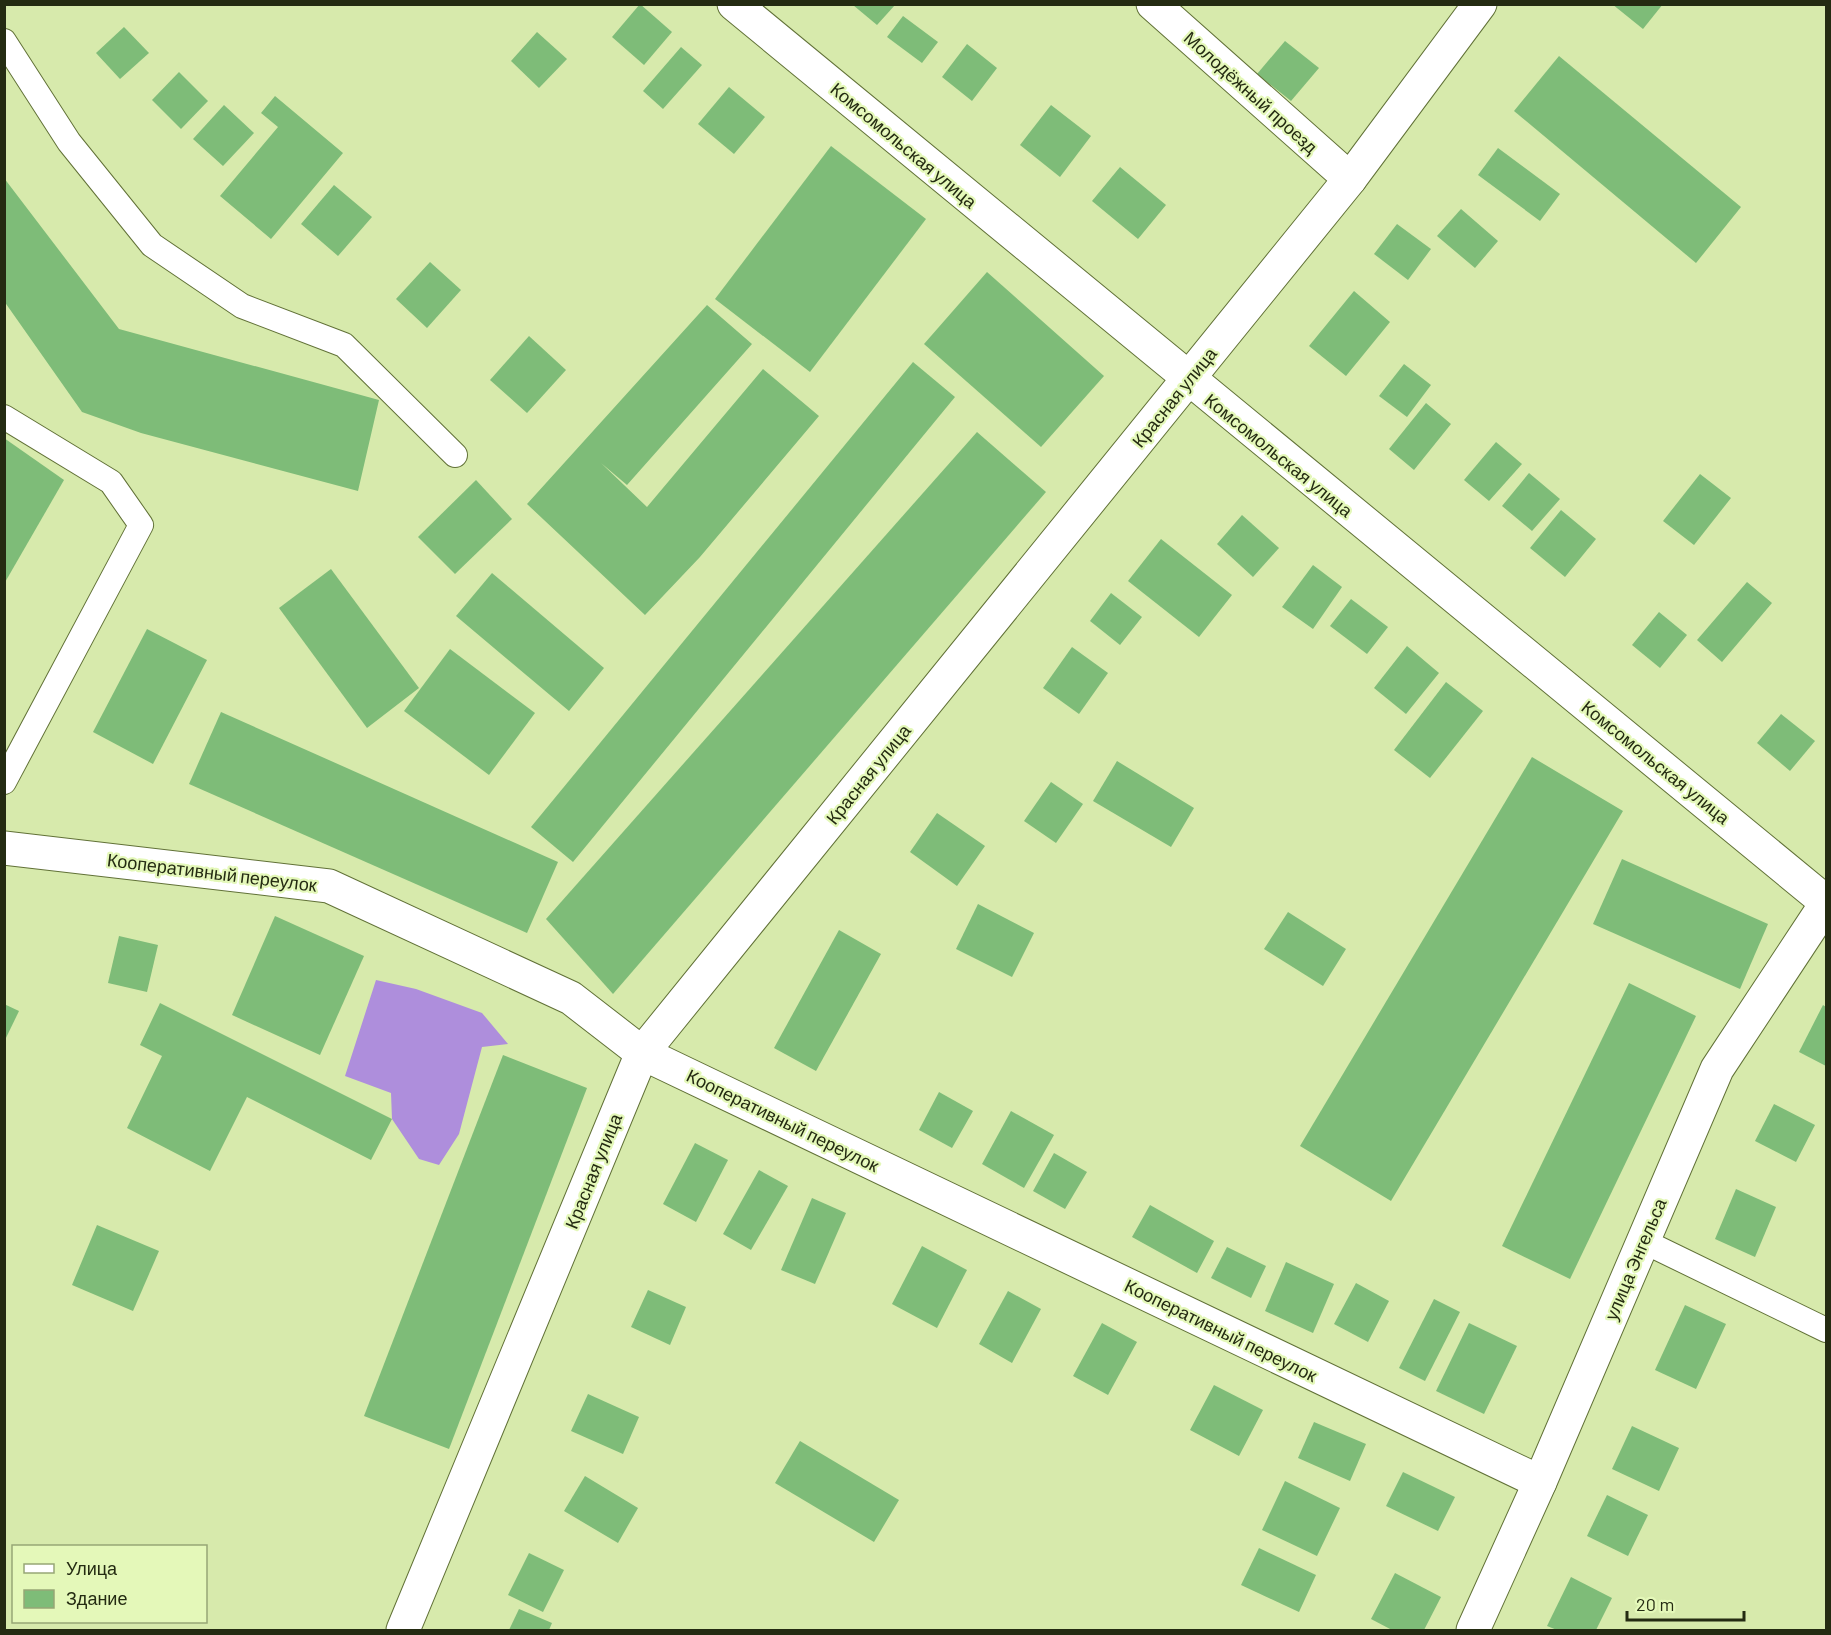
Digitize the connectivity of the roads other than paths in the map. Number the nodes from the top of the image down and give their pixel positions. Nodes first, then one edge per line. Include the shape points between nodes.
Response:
1 (734, 4) edge
2 (1153, 4) edge
3 (1480, 4) edge
4 (4, 41) edge
5 (1350, 179) junction
6 (1188, 380) junction
7 (4, 417) edge
8 (455, 455) dead end
9 (4, 782) edge
10 (4, 848) edge
11 (1827, 903) edge
12 (642, 1053) junction
13 (1643, 1240) junction
14 (1827, 1330) edge
15 (1540, 1482) junction
16 (404, 1630) edge
17 (1473, 1630) edge

1 - 6 street, Комсомольская улица
2 - 5 street, Молодёжный проезд
3 - 5 street, Красная улица
4 - 8 lane via 69,142 152,245 242,306 344,345
5 - 6 street, Красная улица
6 - 11 street, Комсомольская улица
6 - 12 street, Красная улица
7 - 9 lane via 111,482 141,525
10 - 12 street, Кооперативный переулок via 329,886 571,998
11 - 13 street, улица Энгельса via 1717,1069
12 - 15 street, Кооперативный переулок
12 - 16 street, Красная улица
13 - 14 lane
13 - 15 street, улица Энгельса
15 - 17 street, улица Энгельса

